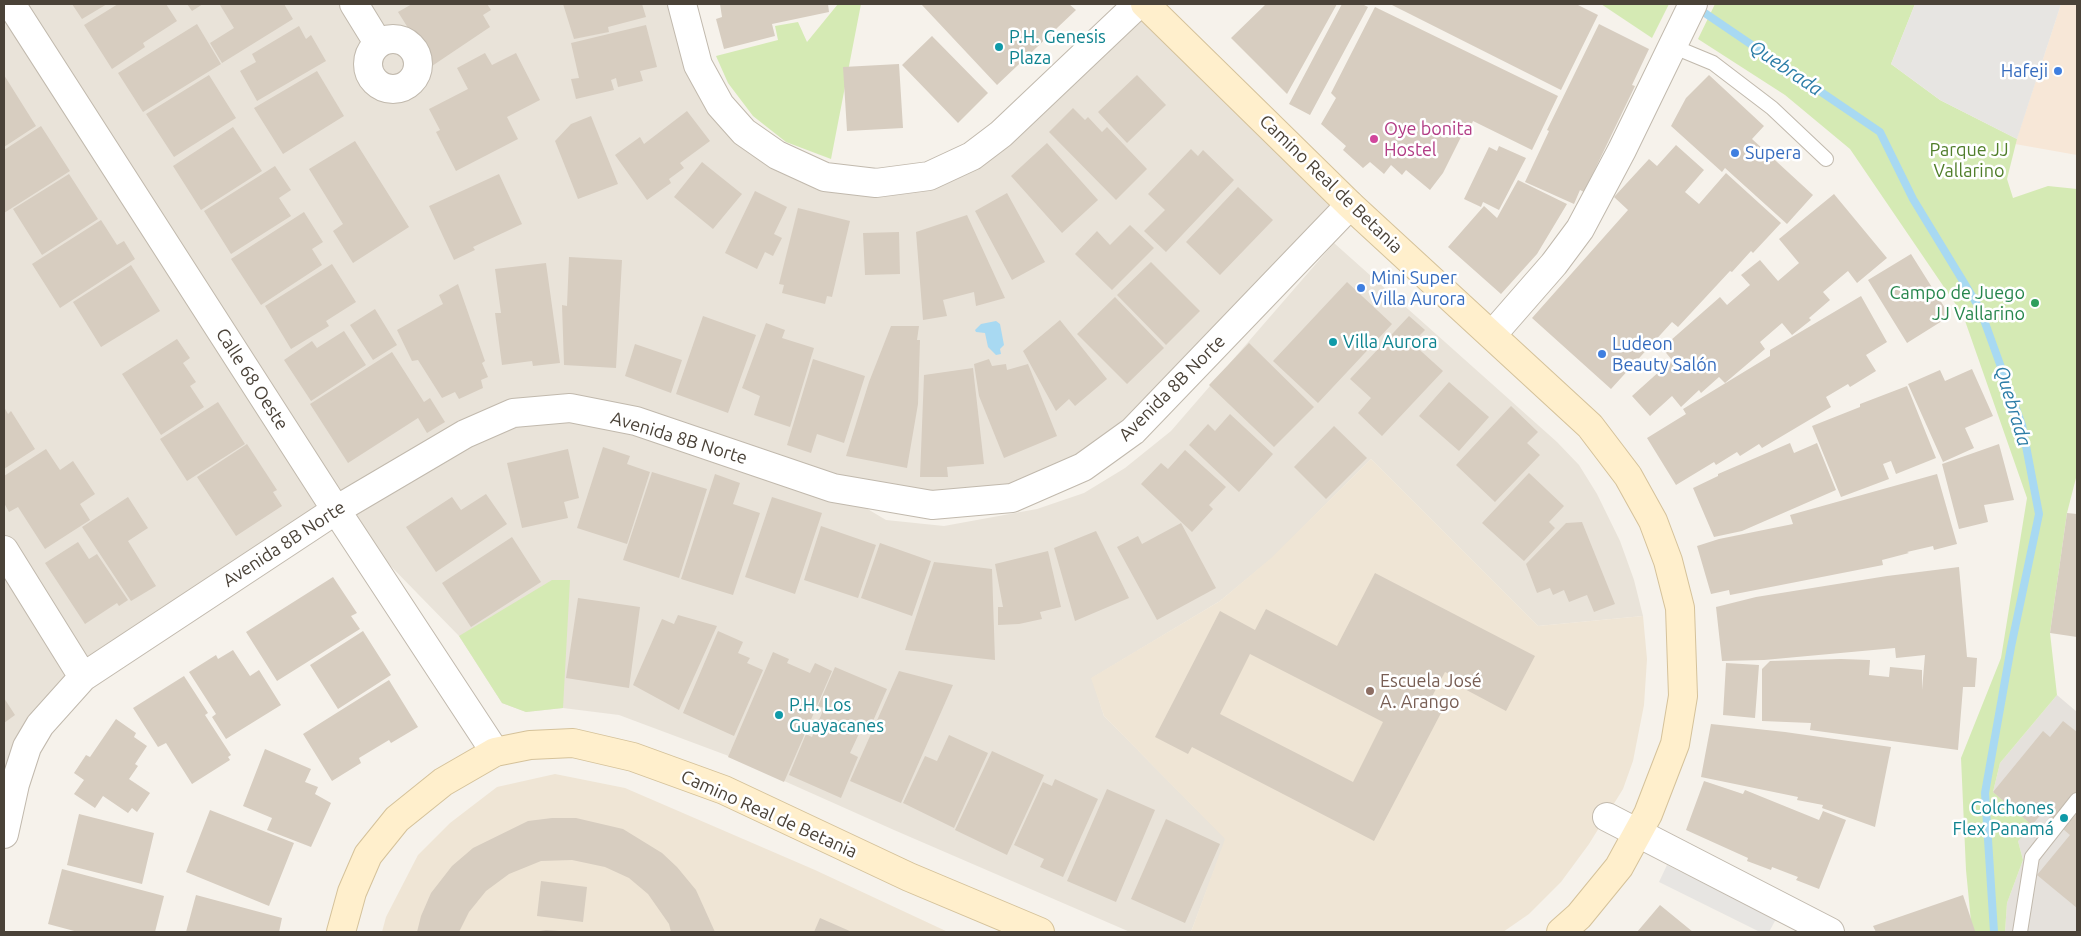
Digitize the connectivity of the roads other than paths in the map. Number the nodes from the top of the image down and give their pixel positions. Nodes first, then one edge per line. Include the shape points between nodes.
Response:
1 (11, 4) edge
2 (354, 4) edge
3 (682, 4) edge
4 (1138, 4) edge
5 (1145, 4) edge
6 (1693, 4) edge
7 (1676, 39) junction
8 (378, 44) dead end
9 (1826, 159) dead end
10 (1350, 204) junction
11 (1492, 335) junction
12 (336, 510) junction
13 (4, 550) edge
14 (83, 677) junction
15 (496, 752) junction
16 (2077, 800) edge
17 (1607, 817) dead end
18 (1639, 832) junction
19 (4, 834) edge
20 (341, 932) edge
21 (1040, 932) edge
22 (1561, 932) edge
23 (1830, 932) edge
24 (2020, 932) edge

1 - 12 street, Calle 68 Oeste
2 - 8 street
3 - 4 street via 698,65 720,105 744,132 777,155 825,177 876,182 929,176 972,156 1001,134
5 - 10 street, Camino Real de Betania
6 - 7 street
7 - 9 lane via 1772,108
7 - 11 street via 1580,229
10 - 11 street, Camino Real de Betania
10 - 12 street, Avenida 8B Norte via 1133,431 1083,467 1012,498 932,505 832,488 636,421 570,408 513,413 465,434
11 - 18 street, Camino Real de Betania via 1590,426 1628,476 1653,521 1668,561 1680,608 1683,696 1675,744
12 - 14 street, Avenida 8B Norte
12 - 15 street, Calle 68 Oeste
13 - 14 street
14 - 19 street, Avenida 8B Norte via 40,725 27,747
15 - 20 street, Camino Real de Betania via 443,782 397,818 368,855 352,892
15 - 21 street, Camino Real de Betania via 530,745 573,743 633,757 724,790 909,877
16 - 24 lane via 2032,857
17 - 18 street
18 - 22 street, Camino Real de Betania via 1601,892
18 - 23 street

